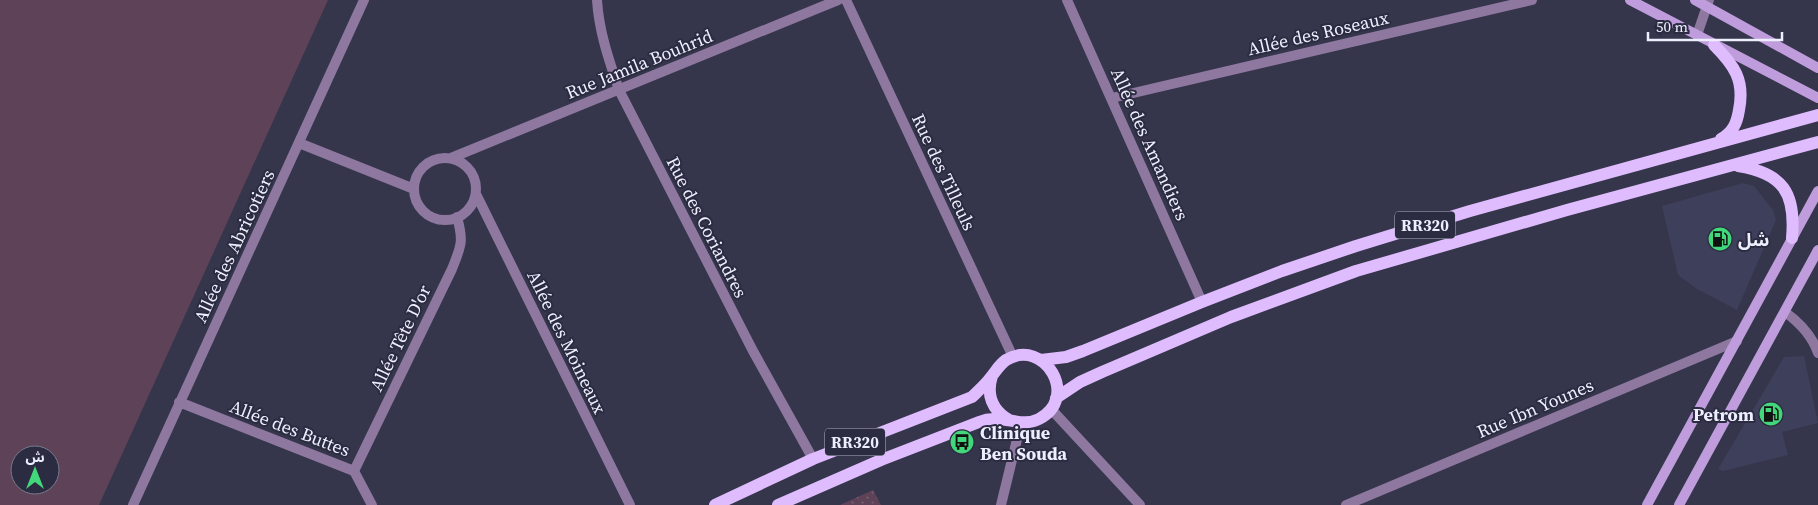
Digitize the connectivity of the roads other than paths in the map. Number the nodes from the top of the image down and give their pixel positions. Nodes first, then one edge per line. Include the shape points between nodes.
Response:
1 (364, 0) edge
2 (597, 0) edge
3 (838, 0) edge
4 (846, 0) edge
5 (1067, 0) edge
6 (1532, 0) edge
7 (1630, 0) edge
8 (1695, 0) edge
9 (1708, 3) edge
10 (1697, 35) junction
11 (1714, 45) junction
12 (1818, 68) edge
13 (619, 90) junction
14 (1112, 98) junction
15 (1818, 98) edge
16 (1818, 115) edge
17 (1818, 142) edge
18 (299, 143) junction
19 (1712, 144) junction
20 (451, 158) junction
21 (1733, 166) junction
22 (414, 189) junction
23 (1818, 190) edge
24 (476, 194) junction
25 (457, 217) junction
26 (1792, 238) junction
27 (1818, 250) edge
28 (1202, 302) junction
29 (1785, 312) junction
30 (1736, 341) junction
31 (1818, 353) edge
32 (1013, 357) junction
33 (1041, 360) junction
34 (992, 376) junction
35 (179, 402) junction
36 (1054, 404) junction
37 (1015, 422) junction
38 (813, 459) junction
39 (354, 470) junction
40 (133, 505) edge
41 (372, 505) edge
42 (630, 505) edge
43 (715, 505) edge
44 (778, 505) edge
45 (1001, 505) edge
46 (1140, 505) edge
47 (1346, 505) edge
48 (1647, 505) edge
49 (1679, 505) edge

1 - 18 street, Allée des Abricotiers
2 - 13 street, Rue des Coriandres via 604,48
3 - 13 street, Rue Jamila Bouhrid
4 - 32 street, Rue des Tilleuls
5 - 14 street, Allée des Amandiers
6 - 14 street, Allée des Roseaux
7 - 10 main road
8 - 9 main road
9 - 10 street
9 - 12 main road
10 - 11 main road
11 - 15 main road
11 - 19 main road via 1733,67 1742,98 1734,126
13 - 20 street, Rue Jamila Bouhrid
13 - 38 street, Rue des Coriandres via 753,351
14 - 28 street, Allée des Amandiers
16 - 19 main road, RR320
17 - 21 main road, RR320
18 - 22 street
18 - 35 street, Allée des Abricotiers
19 - 28 main road, RR320 via 1393,234
20 - 22 street via 433,160 426,165
20 - 24 street via 473,175
21 - 26 main road via 1756,169 1779,182 1792,211
21 - 36 main road, RR320 via 1558,212 1356,271 1231,317 1110,368 1080,382
22 - 25 street via 421,208 428,214 442,219
23 - 26 main road
24 - 25 street via 466,212
24 - 42 street, Allée des Moineaux
25 - 39 street, Allée Tête D'or via 462,235 452,270
26 - 30 main road
27 - 29 main road
28 - 33 main road, RR320 via 1083,351
29 - 31 street via 1809,334
29 - 49 main road
30 - 47 street, Rue Ibn Younes
30 - 48 main road
32 - 33 main road, RR320
32 - 34 main road, RR320 via 1000,364
33 - 36 main road via 1055,377
34 - 37 main road via 991,399 999,413
34 - 38 main road, RR320 via 972,397
35 - 39 street, Allée des Buttes
35 - 40 street, Allée des Abricotiers
36 - 37 main road, RR320 via 1038,420
36 - 46 street
37 - 44 main road, RR320 via 994,419 979,422
37 - 45 street
38 - 43 main road, RR320
39 - 41 street, Allée des Buttes

